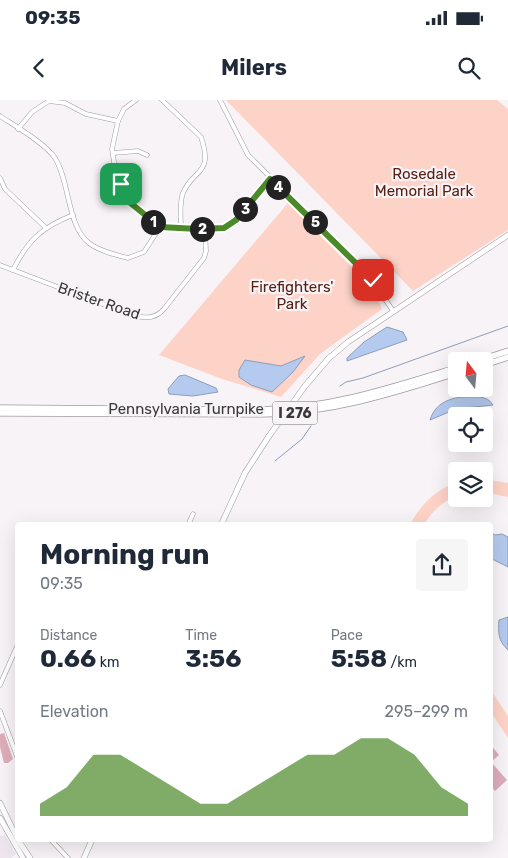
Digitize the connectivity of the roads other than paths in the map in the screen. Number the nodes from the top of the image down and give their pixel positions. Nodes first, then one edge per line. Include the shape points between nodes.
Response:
1 (136, 100) edge
2 (162, 100) edge
3 (220, 100) edge
4 (0, 116) edge
5 (118, 121) junction
6 (18, 129) junction
7 (113, 152) junction
8 (147, 155) dead end
9 (0, 178) edge
10 (270, 179) junction
11 (73, 215) junction
12 (160, 227) junction
13 (46, 228) junction
14 (181, 229) junction
15 (205, 229) junction
16 (508, 235) edge
17 (0, 265) edge
18 (13, 270) junction
19 (393, 311) junction
20 (508, 351) edge
21 (493, 356) edge
22 (508, 357) edge
23 (493, 361) edge
24 (448, 370) edge
25 (448, 375) edge
26 (0, 408) edge
27 (0, 413) edge
28 (193, 514) dead end
29 (189, 522) edge
30 (222, 522) edge
31 (15, 651) edge
32 (0, 685) edge
33 (0, 711) edge
34 (15, 751) edge
35 (0, 803) edge
36 (0, 818) edge
37 (0, 829) edge
38 (15, 834) edge
39 (10, 836) junction
40 (19, 842) edge
41 (53, 842) edge
42 (91, 842) edge
43 (21, 857) edge
44 (30, 858) edge
45 (68, 858) edge
46 (84, 858) edge

1 - 5 street via 124,109
2 - 14 street via 201,137 204,146 202,171 183,192
3 - 10 street via 248,155
4 - 6 street
5 - 6 street via 86,114 65,103 49,102 32,112
5 - 7 street
6 - 11 street via 54,156 64,178
7 - 8 street via 138,150
7 - 12 street via 128,201
9 - 13 street via 5,189
10 - 15 street via 236,220 224,228
10 - 19 street via 368,274
11 - 12 street via 89,244 128,258 144,252
11 - 13 street
12 - 14 street
13 - 18 street via 22,254
14 - 15 street
15 - 18 street, Brister Road via 204,258 164,309 151,318 134,316
16 - 19 main road
17 - 18 street, Brister Road
19 - 30 main road, bridge via 338,350 305,386 245,473
20 - 21 highway
22 - 23 highway
24 - 26 highway, Pennsylvania Turnpike / I 276 via 365,396 298,408
25 - 27 highway, Pennsylvania Turnpike / I 276 via 365,401 289,413
28 - 29 street
31 - 32 street
33 - 34 street
35 - 38 main road
36 - 39 main road
37 - 39 main road
39 - 43 main road
40 - 44 main road
41 - 45 street
42 - 46 main road

